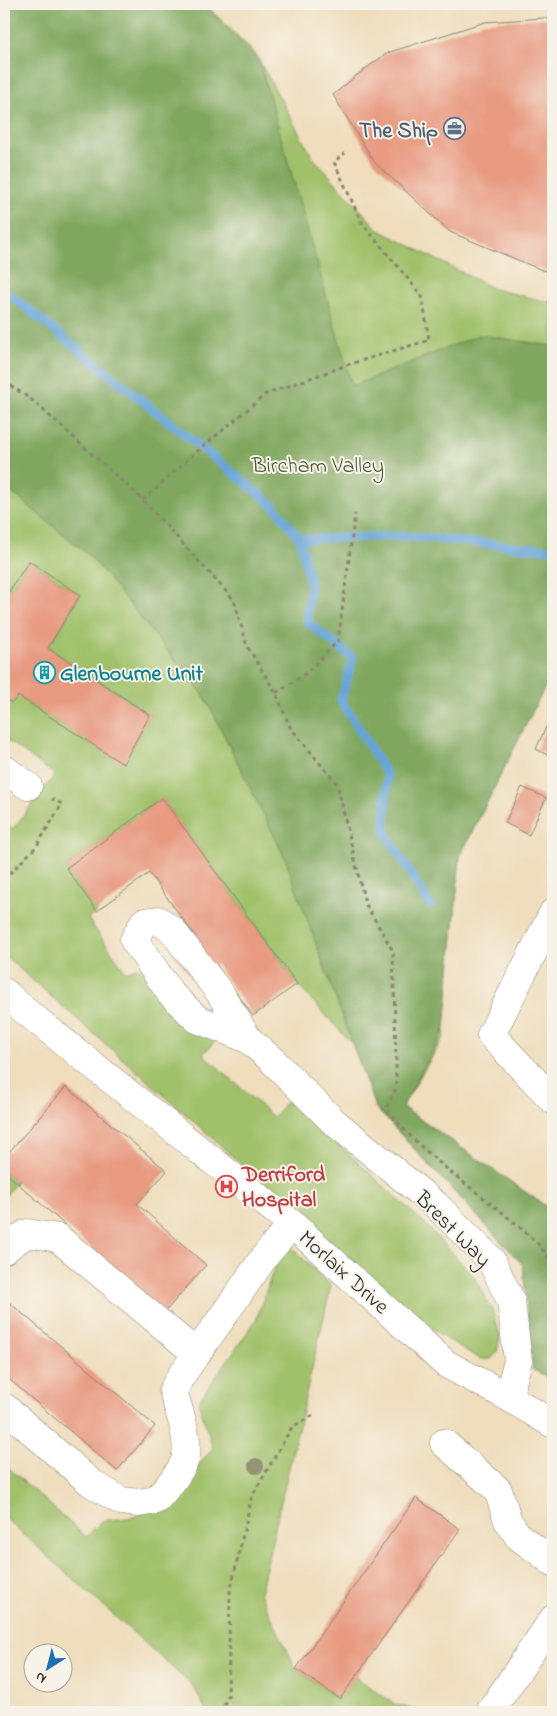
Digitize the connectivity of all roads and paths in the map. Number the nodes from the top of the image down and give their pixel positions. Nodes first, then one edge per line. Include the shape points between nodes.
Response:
1 (345, 153) dead end
2 (4, 381) edge
3 (143, 500) junction
4 (355, 514) dead end
5 (276, 692) junction
6 (4, 769) edge
7 (28, 786) dead end
8 (62, 804) dead end
9 (4, 879) edge
10 (553, 913) edge
11 (4, 992) edge
12 (248, 1039) dead end
13 (553, 1100) edge
14 (292, 1224) junction
15 (4, 1250) edge
16 (553, 1265) edge
17 (197, 1354) junction
18 (508, 1397) junction
19 (4, 1407) edge
20 (314, 1415) dead end
21 (553, 1424) edge
22 (444, 1443) dead end
23 (553, 1562) edge
24 (553, 1619) edge
25 (220, 1712) edge
26 (490, 1712) edge

1 - 3 path via 334,162 362,223 422,296 429,340 266,394
2 - 3 path via 32,400
3 - 5 path via 234,600 247,646
4 - 5 path via 338,641 308,672
5 - 16 path via 290,727 336,784 365,903 393,952 396,1089 386,1108 434,1159 536,1242
6 - 7 street
8 - 9 path via 36,848
10 - 13 street via 490,1035
11 - 14 street, Morlaix Drive
12 - 18 street, Brest Way via 333,1121 436,1205 491,1260 512,1301 518,1361
14 - 17 street via 265,1256
14 - 18 street, Morlaix Drive via 446,1364
15 - 17 street via 27,1233 58,1238
17 - 19 street via 173,1390 185,1437 186,1456 177,1474 156,1500 139,1504 121,1501 90,1482
18 - 21 street, Morlaix Drive
20 - 25 path via 292,1427 252,1496 230,1592 228,1697
22 - 23 street via 498,1490 508,1521 519,1537
24 - 26 street

